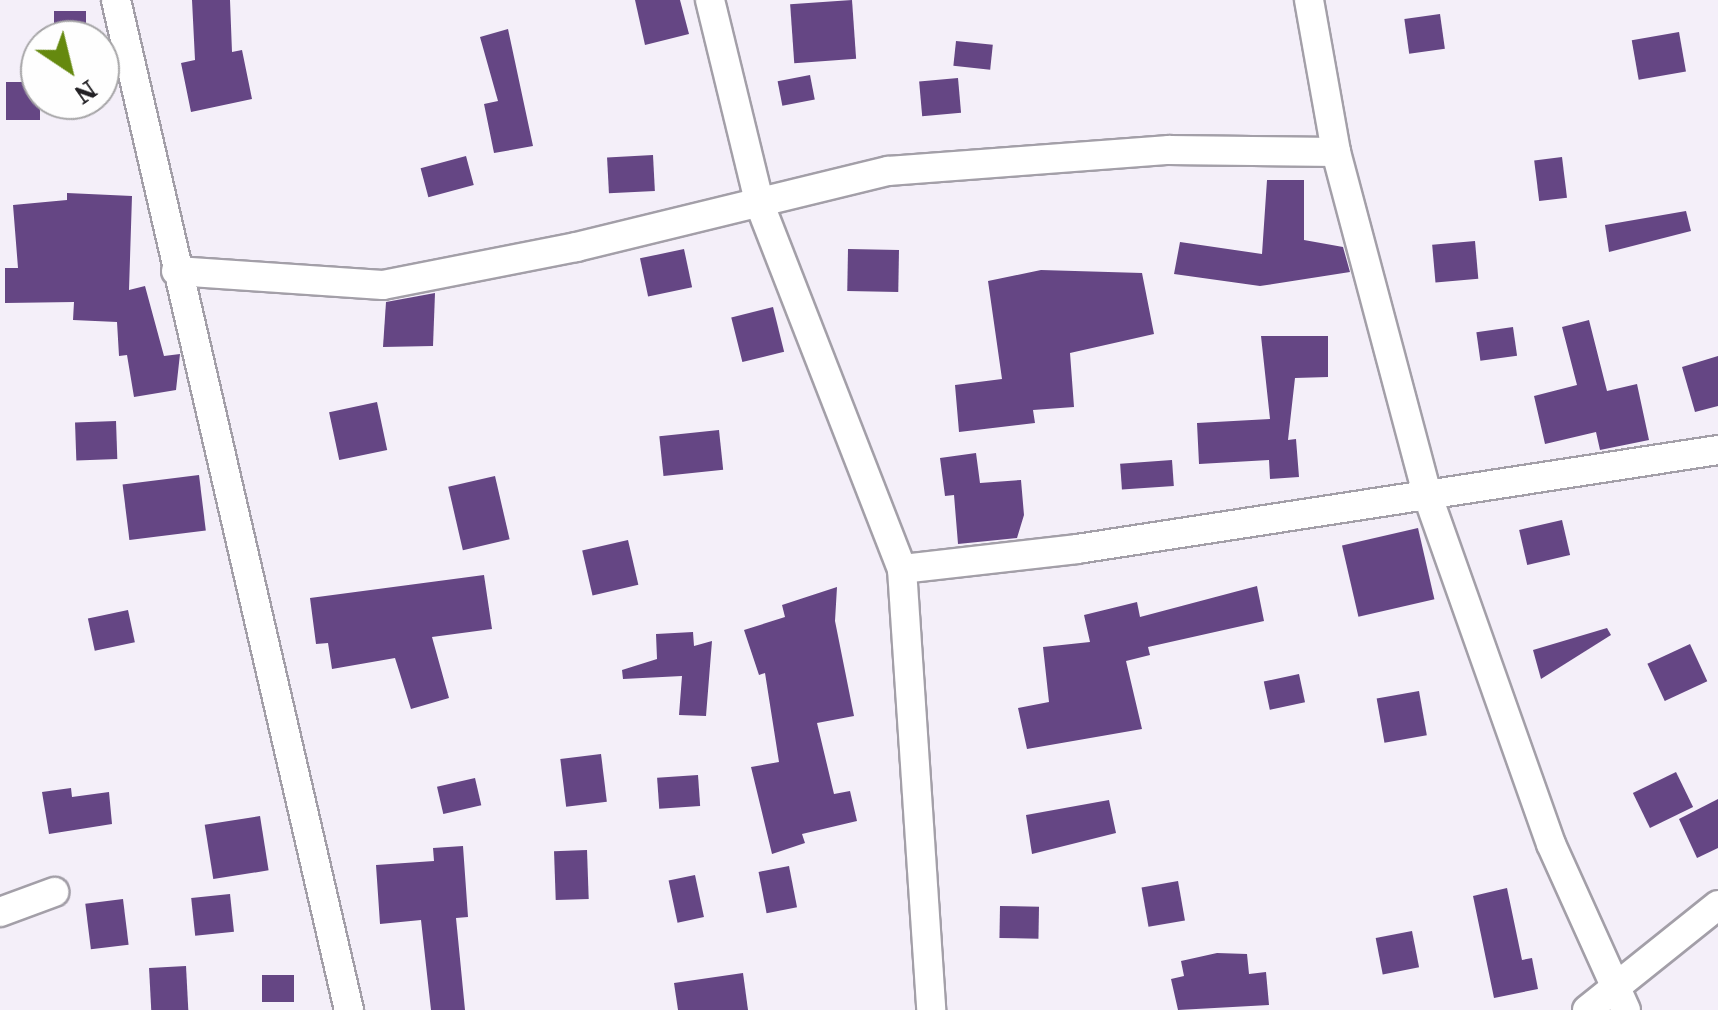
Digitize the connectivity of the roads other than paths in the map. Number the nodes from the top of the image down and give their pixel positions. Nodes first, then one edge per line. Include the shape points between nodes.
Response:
1 (116, 0) edge
2 (710, 0) edge
3 (1308, 0) edge
4 (1336, 152) junction
5 (760, 206) junction
6 (176, 271) junction
7 (1718, 450) edge
8 (1426, 491) junction
9 (902, 569) junction
10 (54, 892) dead end
11 (1718, 905) edge
12 (0, 912) edge
13 (1620, 999) edge
14 (349, 1010) edge
15 (932, 1010) edge
16 (1587, 1010) edge

1 - 6 street
2 - 5 street
3 - 4 street
4 - 5 street via 1168,150 888,171
4 - 8 street
5 - 6 street via 383,286
5 - 9 street
6 - 14 street
7 - 8 street
8 - 9 street via 1077,549
8 - 13 street via 1551,844
9 - 15 street
10 - 12 street
11 - 13 street
13 - 16 street

